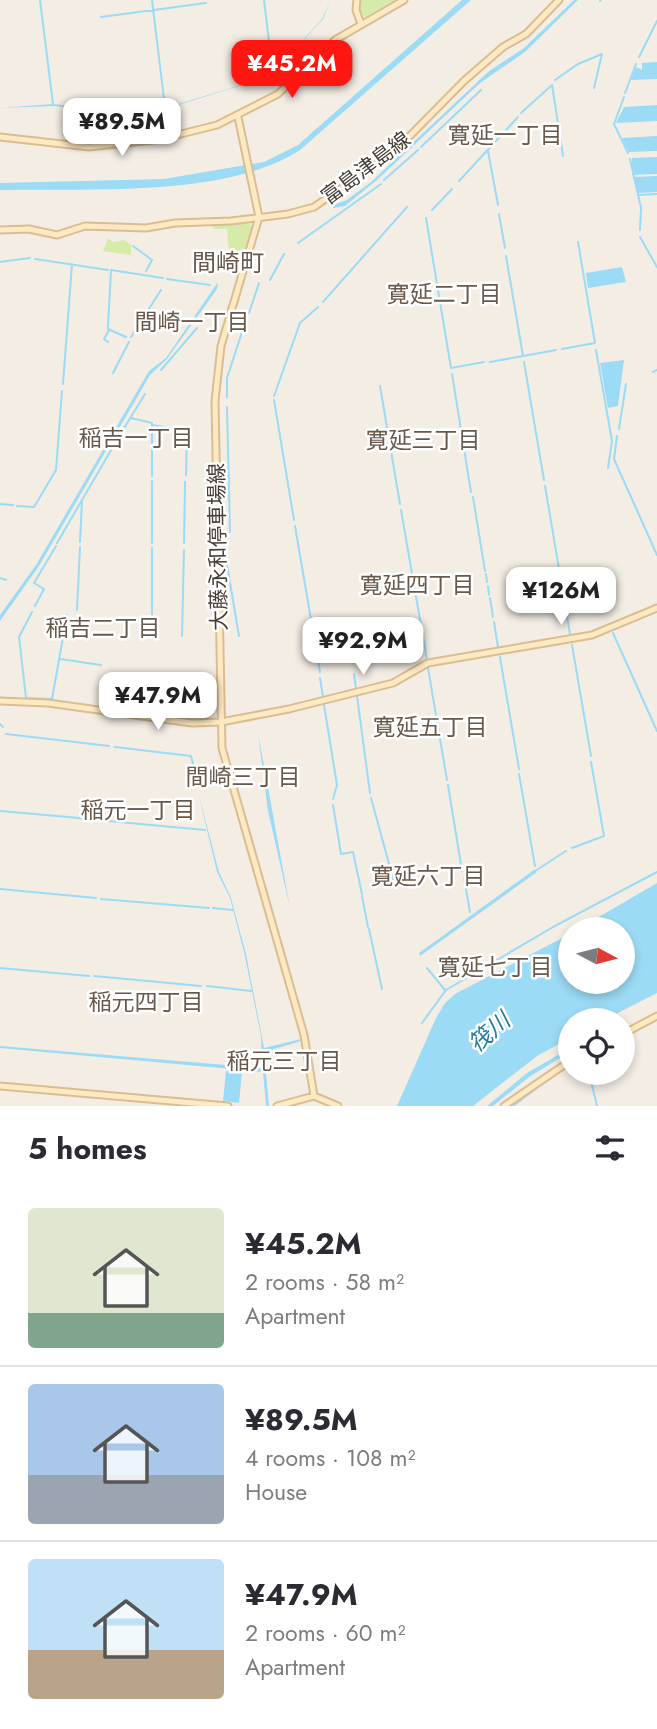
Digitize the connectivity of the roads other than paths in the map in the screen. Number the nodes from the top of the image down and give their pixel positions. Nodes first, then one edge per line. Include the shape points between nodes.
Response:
1 (357, 0) edge
2 (404, 0) edge
3 (559, 0) edge
4 (361, 24) junction
5 (238, 117) junction
6 (0, 137) edge
7 (258, 213) junction
8 (0, 230) edge
9 (657, 608) edge
10 (0, 701) edge
11 (221, 722) junction
12 (657, 1016) edge
13 (635, 1028) edge
14 (558, 1069) edge
15 (0, 1086) edge
16 (314, 1096) junction
17 (228, 1106) edge
18 (277, 1106) edge
19 (338, 1106) edge
20 (504, 1106) edge

1 - 4 main road
2 - 4 main road
3 - 7 main road, 富島津島線 via 370,170 314,207
4 - 5 main road via 321,51 278,94
5 - 6 main road via 184,134 97,147
5 - 7 main road
7 - 8 main road, 富島津島線 via 146,228 85,226 57,235 29,229
7 - 11 main road, 大藤永和停車場線 via 217,365
9 - 11 main road via 592,635 428,663 393,683
10 - 11 main road via 192,723
11 - 16 main road, 大藤永和停車場線 via 228,771 304,1035
12 - 13 main road
14 - 20 main road
15 - 17 main road
16 - 18 main road
16 - 19 main road

